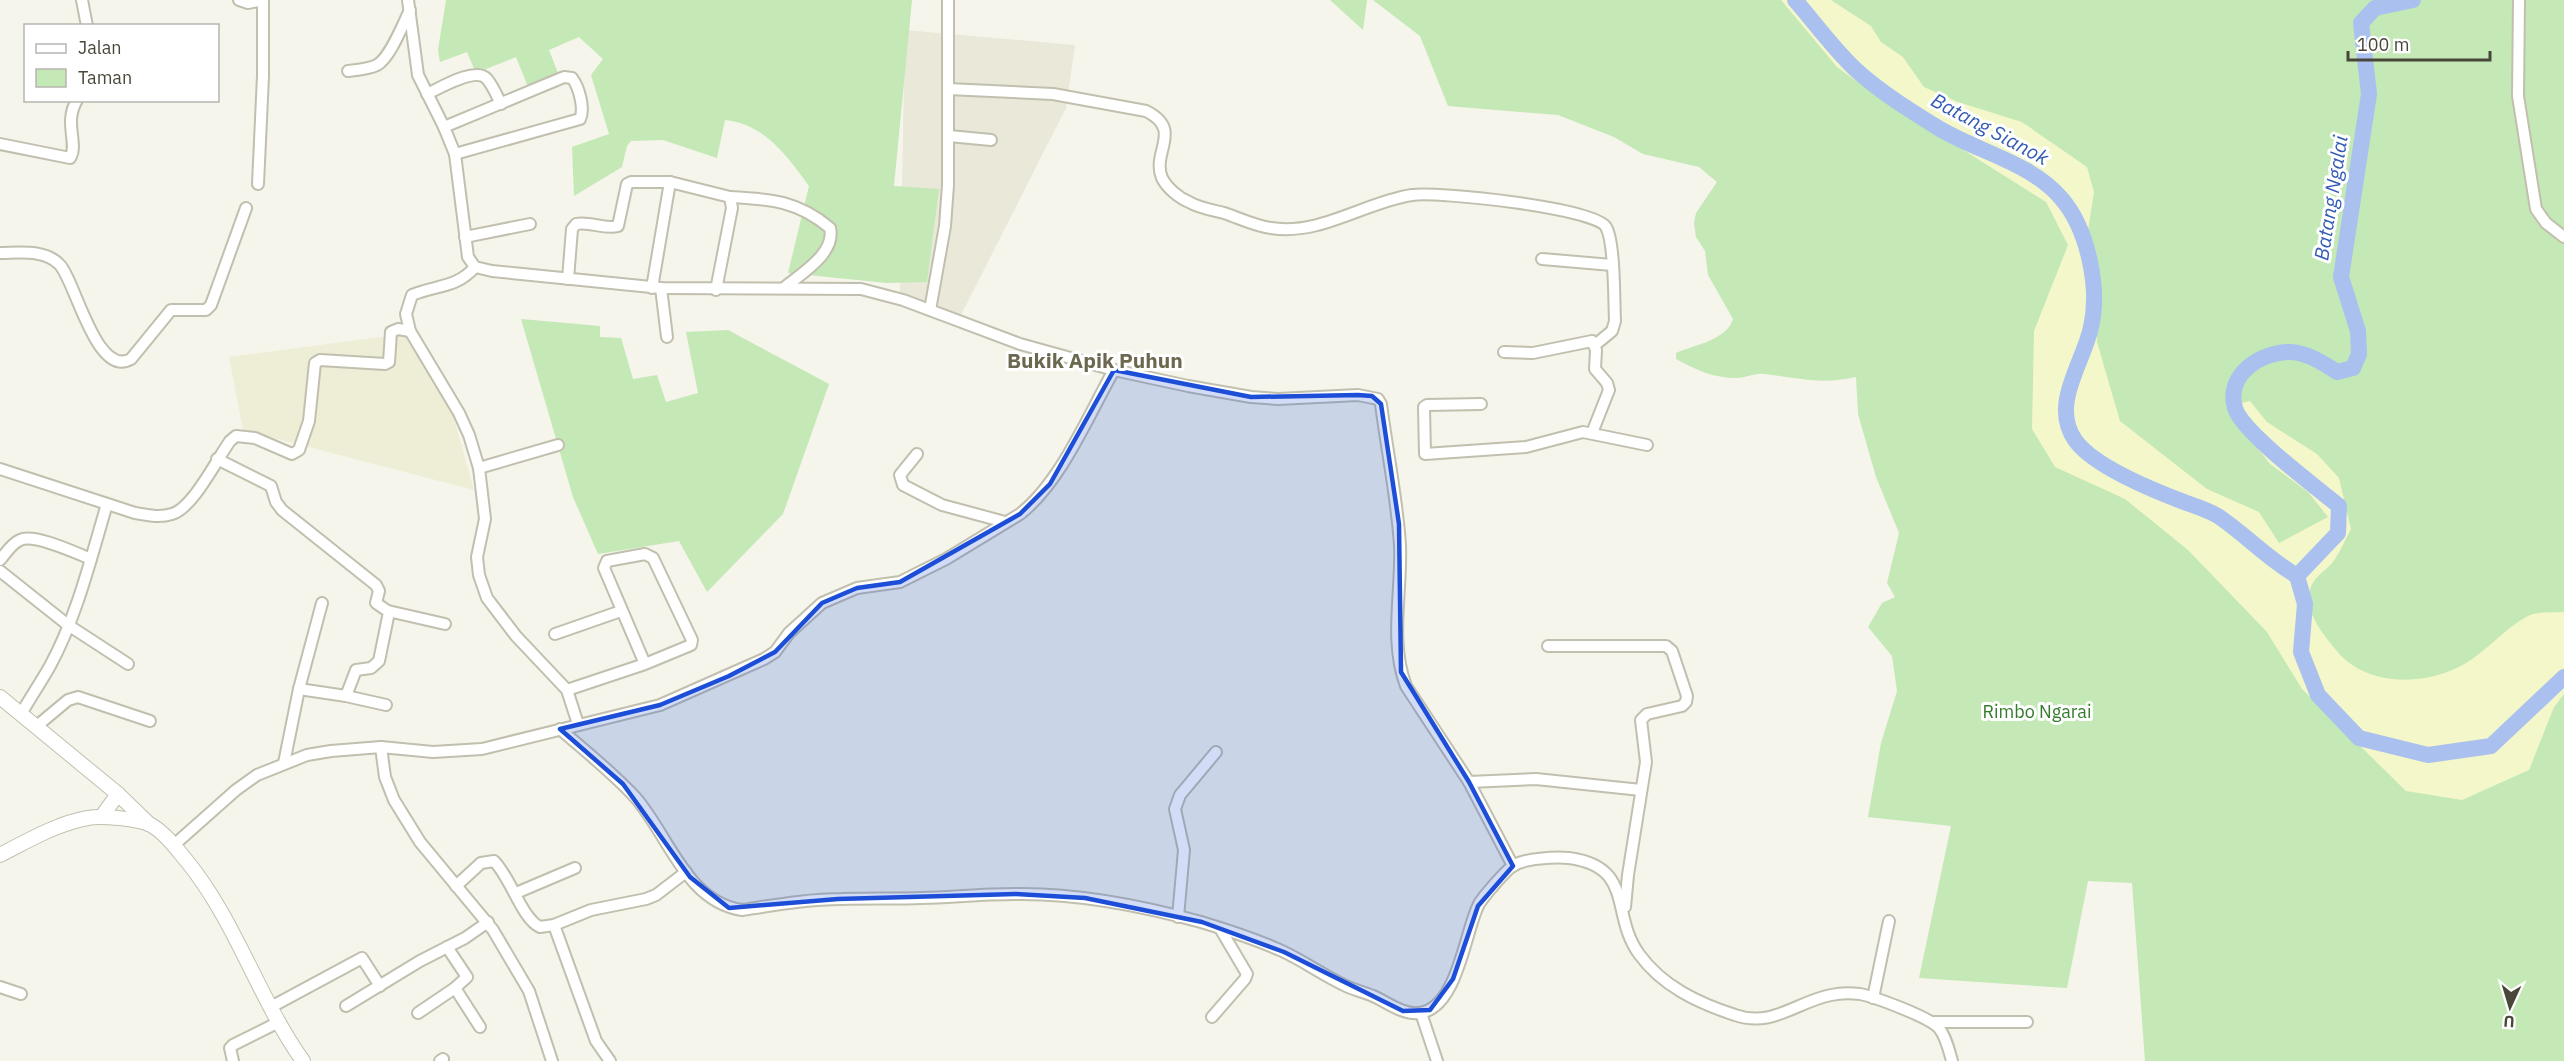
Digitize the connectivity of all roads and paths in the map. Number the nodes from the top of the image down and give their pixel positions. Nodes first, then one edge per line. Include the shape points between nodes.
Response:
1 (82, 0) edge
2 (239, 0) edge
3 (948, 0) edge
4 (2519, 0) edge
5 (263, 1) edge
6 (409, 5) edge
7 (87, 24) edge
8 (348, 71) dead end
9 (948, 89) junction
10 (427, 94) junction
11 (76, 102) edge
12 (501, 104) junction
13 (444, 127) junction
14 (949, 136) junction
15 (991, 140) dead end
16 (0, 144) edge
17 (455, 154) junction
18 (670, 182) junction
19 (258, 184) dead end
20 (730, 197) junction
21 (246, 208) dead end
22 (530, 224) dead end
23 (465, 237) junction
24 (2564, 237) edge
25 (0, 253) edge
26 (1542, 259) dead end
27 (1612, 265) junction
28 (475, 267) junction
29 (568, 279) junction
30 (785, 287) junction
31 (656, 288) junction
32 (716, 290) junction
33 (930, 310) junction
34 (410, 331) junction
35 (667, 337) dead end
36 (1595, 345) junction
37 (1504, 352) dead end
38 (1114, 370) junction
39 (1481, 404) dead end
40 (1592, 433) junction
41 (1647, 445) dead end
42 (558, 446) dead end
43 (917, 454) dead end
44 (218, 459) junction
45 (480, 468) junction
46 (0, 469) edge
47 (107, 504) junction
48 (1005, 522) junction
49 (91, 559) junction
50 (0, 560) edge
51 (0, 571) edge
52 (322, 603) dead end
53 (388, 611) junction
54 (621, 611) junction
55 (445, 624) dead end
56 (68, 626) junction
57 (555, 634) dead end
58 (1548, 646) dead end
59 (128, 664) dead end
60 (645, 664) junction
61 (299, 689) junction
62 (567, 690) junction
63 (346, 696) junction
64 (0, 697) edge
65 (386, 705) dead end
66 (21, 714) junction
67 (150, 721) dead end
68 (578, 724) junction
69 (38, 725) junction
70 (560, 729) junction
71 (381, 747) junction
72 (1216, 753) dead end
73 (284, 763) junction
74 (1469, 782) junction
75 (1641, 790) junction
76 (118, 794) junction
77 (102, 816) junction
78 (149, 824) junction
79 (174, 845) junction
80 (0, 855) edge
81 (1513, 866) junction
82 (575, 868) dead end
83 (686, 872) junction
84 (456, 886) junction
85 (516, 893) junction
86 (1178, 917) junction
87 (1624, 919) junction
88 (1889, 921) dead end
89 (488, 922) junction
90 (554, 925) junction
91 (1221, 930) junction
92 (447, 947) junction
93 (380, 986) junction
94 (0, 987) edge
95 (455, 988) junction
96 (21, 994) dead end
97 (1873, 998) junction
98 (346, 1006) dead end
99 (271, 1007) junction
100 (418, 1013) dead end
101 (1421, 1013) junction
102 (1212, 1017) dead end
103 (279, 1022) junction
104 (1930, 1022) junction
105 (2027, 1022) dead end
106 (480, 1027) dead end
107 (233, 1061) edge
108 (303, 1061) edge
109 (552, 1061) edge
110 (610, 1061) edge
111 (1437, 1061) edge
112 (1952, 1061) edge

1 - 7 street
2 - 5 street
3 - 9 street
4 - 24 street via 2518,96 2536,209
5 - 19 street
6 - 8 street via 388,54 380,63
6 - 10 street via 415,63
9 - 14 street
9 - 27 street via 1053,94 1146,111 1156,116 1166,133 1161,177 1167,187 1189,202 1271,228 1312,226 1413,194 1460,197 1550,207 1596,218 1608,229
10 - 12 street via 472,74 481,74
10 - 13 street
11 - 16 street via 70,114 70,158
12 - 13 street
12 - 17 street via 564,77 572,78 582,116 577,121
13 - 17 street
14 - 15 street
14 - 33 street via 945,226
17 - 23 street
18 - 20 street
18 - 29 street via 627,184 618,226 614,228 576,224 572,229
18 - 31 street
20 - 30 street via 789,203 830,228 830,244 822,255
20 - 32 street via 732,208
21 - 25 street via 212,305 206,310 171,310 131,360 124,363 116,362 96,340 60,264 33,253
22 - 23 street
23 - 28 street via 468,257
26 - 27 street
27 - 36 street via 1615,321 1612,331
28 - 29 street
28 - 34 street via 465,278 412,295 406,314
29 - 31 street
30 - 32 street
30 - 33 street via 861,289
31 - 32 street
31 - 35 street
33 - 38 street via 1020,344
34 - 44 street via 392,332 389,362 385,364 320,360 315,363 309,421 296,453 255,438 236,436
34 - 45 street via 459,413
36 - 37 street via 1587,341 1533,353
36 - 40 street via 1595,369 1609,390
38 - 48 street via 1050,484 1035,502
38 - 74 street via 1251,397 1358,395 1378,399 1399,524 1397,650 1401,672 1412,696
39 - 40 street via 1424,407 1425,454 1527,447 1573,433
40 - 41 street
42 - 45 street
43 - 48 street via 900,475 903,485 942,505
44 - 47 street via 188,503 174,514 157,517
44 - 53 street via 271,486 282,510 376,585 376,603
45 - 62 street via 485,519 477,557 487,598 516,636
46 - 47 street
47 - 49 street
48 - 68 street via 900,582 857,588 822,603 789,633 775,652 729,676 660,705
49 - 50 street via 35,539 21,539
49 - 56 street
51 - 56 street
52 - 61 street
53 - 55 street
53 - 63 street via 379,662 371,668 356,670
54 - 57 street
54 - 60 street
54 - 60 street via 604,564 650,555 692,640 688,648
56 - 59 street
56 - 66 street
58 - 75 street via 1660,645 1672,651 1686,702 1643,716 1640,725 1646,762
60 - 62 street
61 - 63 street
61 - 73 street
62 - 68 street
63 - 65 street
64 - 66 street
66 - 69 street
67 - 69 street via 78,697 68,700
68 - 70 street
69 - 76 street
70 - 71 street via 458,752
70 - 83 street via 637,800
71 - 73 street via 331,751
71 - 84 street via 385,777 394,800 420,842
72 - 86 street via 1180,795 1174,809 1184,850
73 - 79 street via 236,790
74 - 75 street via 1536,779
74 - 81 street
75 - 87 street
76 - 77 street
76 - 78 street
77 - 78 street
77 - 80 street via 72,822
78 - 79 street
79 - 99 street via 224,916
81 - 87 street via 1567,858 1601,868 1618,889
81 - 101 street via 1478,906 1467,944 1444,996
82 - 85 street
83 - 86 street via 717,902 742,910 838,898 1016,894 1085,898
83 - 90 street via 656,895 591,910
84 - 85 street via 481,863 494,861
84 - 89 street
85 - 90 street via 533,924
86 - 91 street
87 - 97 street via 1640,956 1671,986 1740,1017 1773,1018 1830,995 1852,993
88 - 97 street
89 - 92 street
89 - 109 street via 529,991
90 - 110 street via 596,1041
91 - 101 street via 1284,952 1403,1011
91 - 102 street via 1247,974
92 - 93 street
92 - 95 street via 467,977
93 - 98 street
93 - 99 street via 362,958
94 - 96 street
95 - 100 street
95 - 106 street
97 - 104 street
99 - 103 street
101 - 111 street
103 - 107 street via 232,1045
103 - 108 street
104 - 105 street
104 - 112 street via 1944,1037

